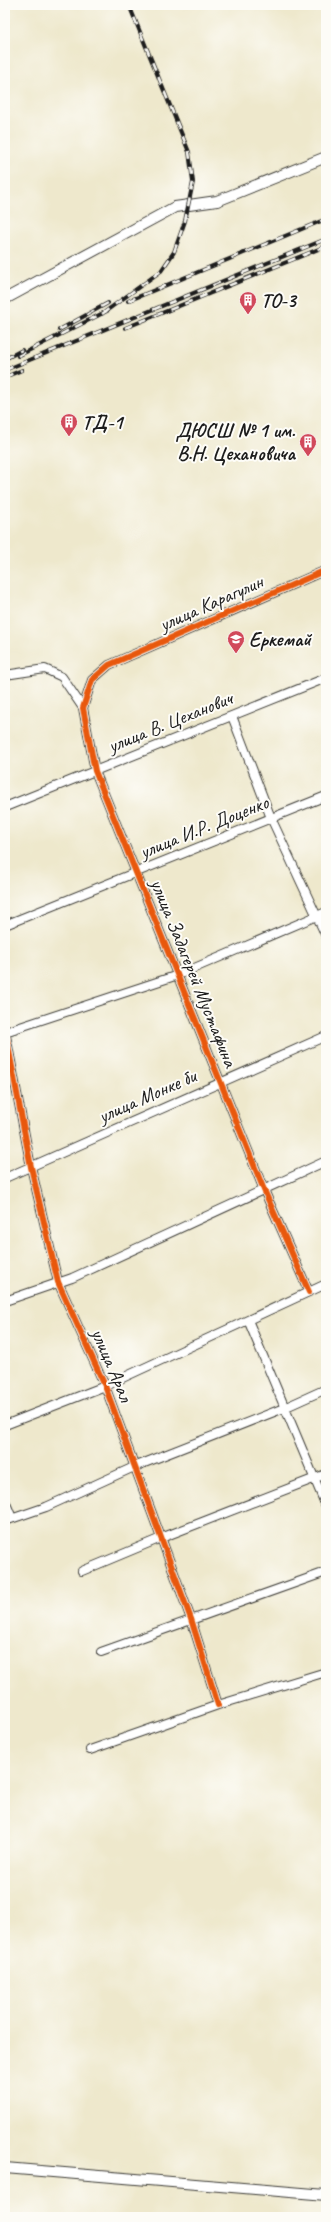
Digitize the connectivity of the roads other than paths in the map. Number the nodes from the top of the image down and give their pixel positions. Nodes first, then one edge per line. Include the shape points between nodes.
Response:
1 (326, 157) edge
2 (5, 299) edge
3 (326, 570) edge
4 (108, 665) joint
5 (5, 676) edge
6 (326, 678) edge
7 (83, 708) junction
8 (232, 716) junction
9 (95, 771) junction
10 (326, 796) edge
11 (5, 806) edge
12 (271, 818) junction
13 (136, 873) junction
14 (326, 912) edge
15 (318, 915) junction
16 (5, 925) edge
17 (326, 936) edge
18 (178, 975) junction
19 (5, 1032) edge
20 (326, 1036) edge
21 (221, 1082) junction
22 (326, 1161) edge
23 (31, 1167) junction
24 (5, 1178) edge
25 (264, 1190) junction
26 (58, 1282) junction
27 (326, 1284) edge
28 (309, 1292) junction
29 (5, 1301) edge
30 (248, 1320) junction
31 (105, 1386) junction
32 (326, 1389) edge
33 (284, 1408) junction
34 (5, 1425) edge
35 (134, 1467) junction
36 (326, 1474) edge
37 (314, 1478) junction
38 (5, 1500) edge
39 (326, 1506) edge
40 (9, 1519) edge
41 (161, 1538) junction
42 (82, 1571) dead end
43 (326, 1572) edge
44 (191, 1619) junction
45 (101, 1652) dead end
46 (326, 1672) edge
47 (218, 1705) junction
48 (90, 1750) dead end
49 (5, 2168) edge
50 (326, 2195) edge

1 - 2 street via 217,201 175,207
3 - 4 street, улица Карагулин
4 - 7 street, улица Задагерей Мустафина via 92,680
5 - 7 street via 45,669 62,677
6 - 8 street, улица В. Цеханович
7 - 9 street, улица Задагерей Мустафина
8 - 9 street, улица В. Цеханович
8 - 12 street
9 - 11 street, улица В. Цеханович
9 - 13 street, улица Задагерей Мустафина
10 - 12 street, улица И.Р. Доценко
12 - 13 street, улица И.Р. Доценко
12 - 15 street
13 - 16 street, улица И.Р. Доценко
13 - 18 street, улица Задагерей Мустафина
14 - 15 street
15 - 17 street
15 - 18 street
18 - 19 street
18 - 21 street, улица Задагерей Мустафина
19 - 23 street, улица Арал
20 - 21 street, улица Монке би
21 - 23 street, улица Монке би
21 - 25 street, улица Задагерей Мустафина
22 - 25 street
23 - 24 street, улица Монке би
23 - 26 street, улица Арал
25 - 26 street
25 - 28 street, улица Задагерей Мустафина
26 - 29 street
26 - 31 street, улица Арал
27 - 28 street
28 - 30 street
30 - 31 street
30 - 33 street
31 - 34 street
31 - 35 street, улица Арал
32 - 33 street
33 - 35 street
33 - 37 street
35 - 40 street via 46,1507
35 - 41 street, улица Арал
36 - 37 street
37 - 39 street
37 - 41 street
38 - 40 street
41 - 42 street
41 - 44 street, улица Арал
43 - 44 street
44 - 45 street
44 - 47 street, улица Арал
46 - 47 street
47 - 48 street
49 - 50 street

